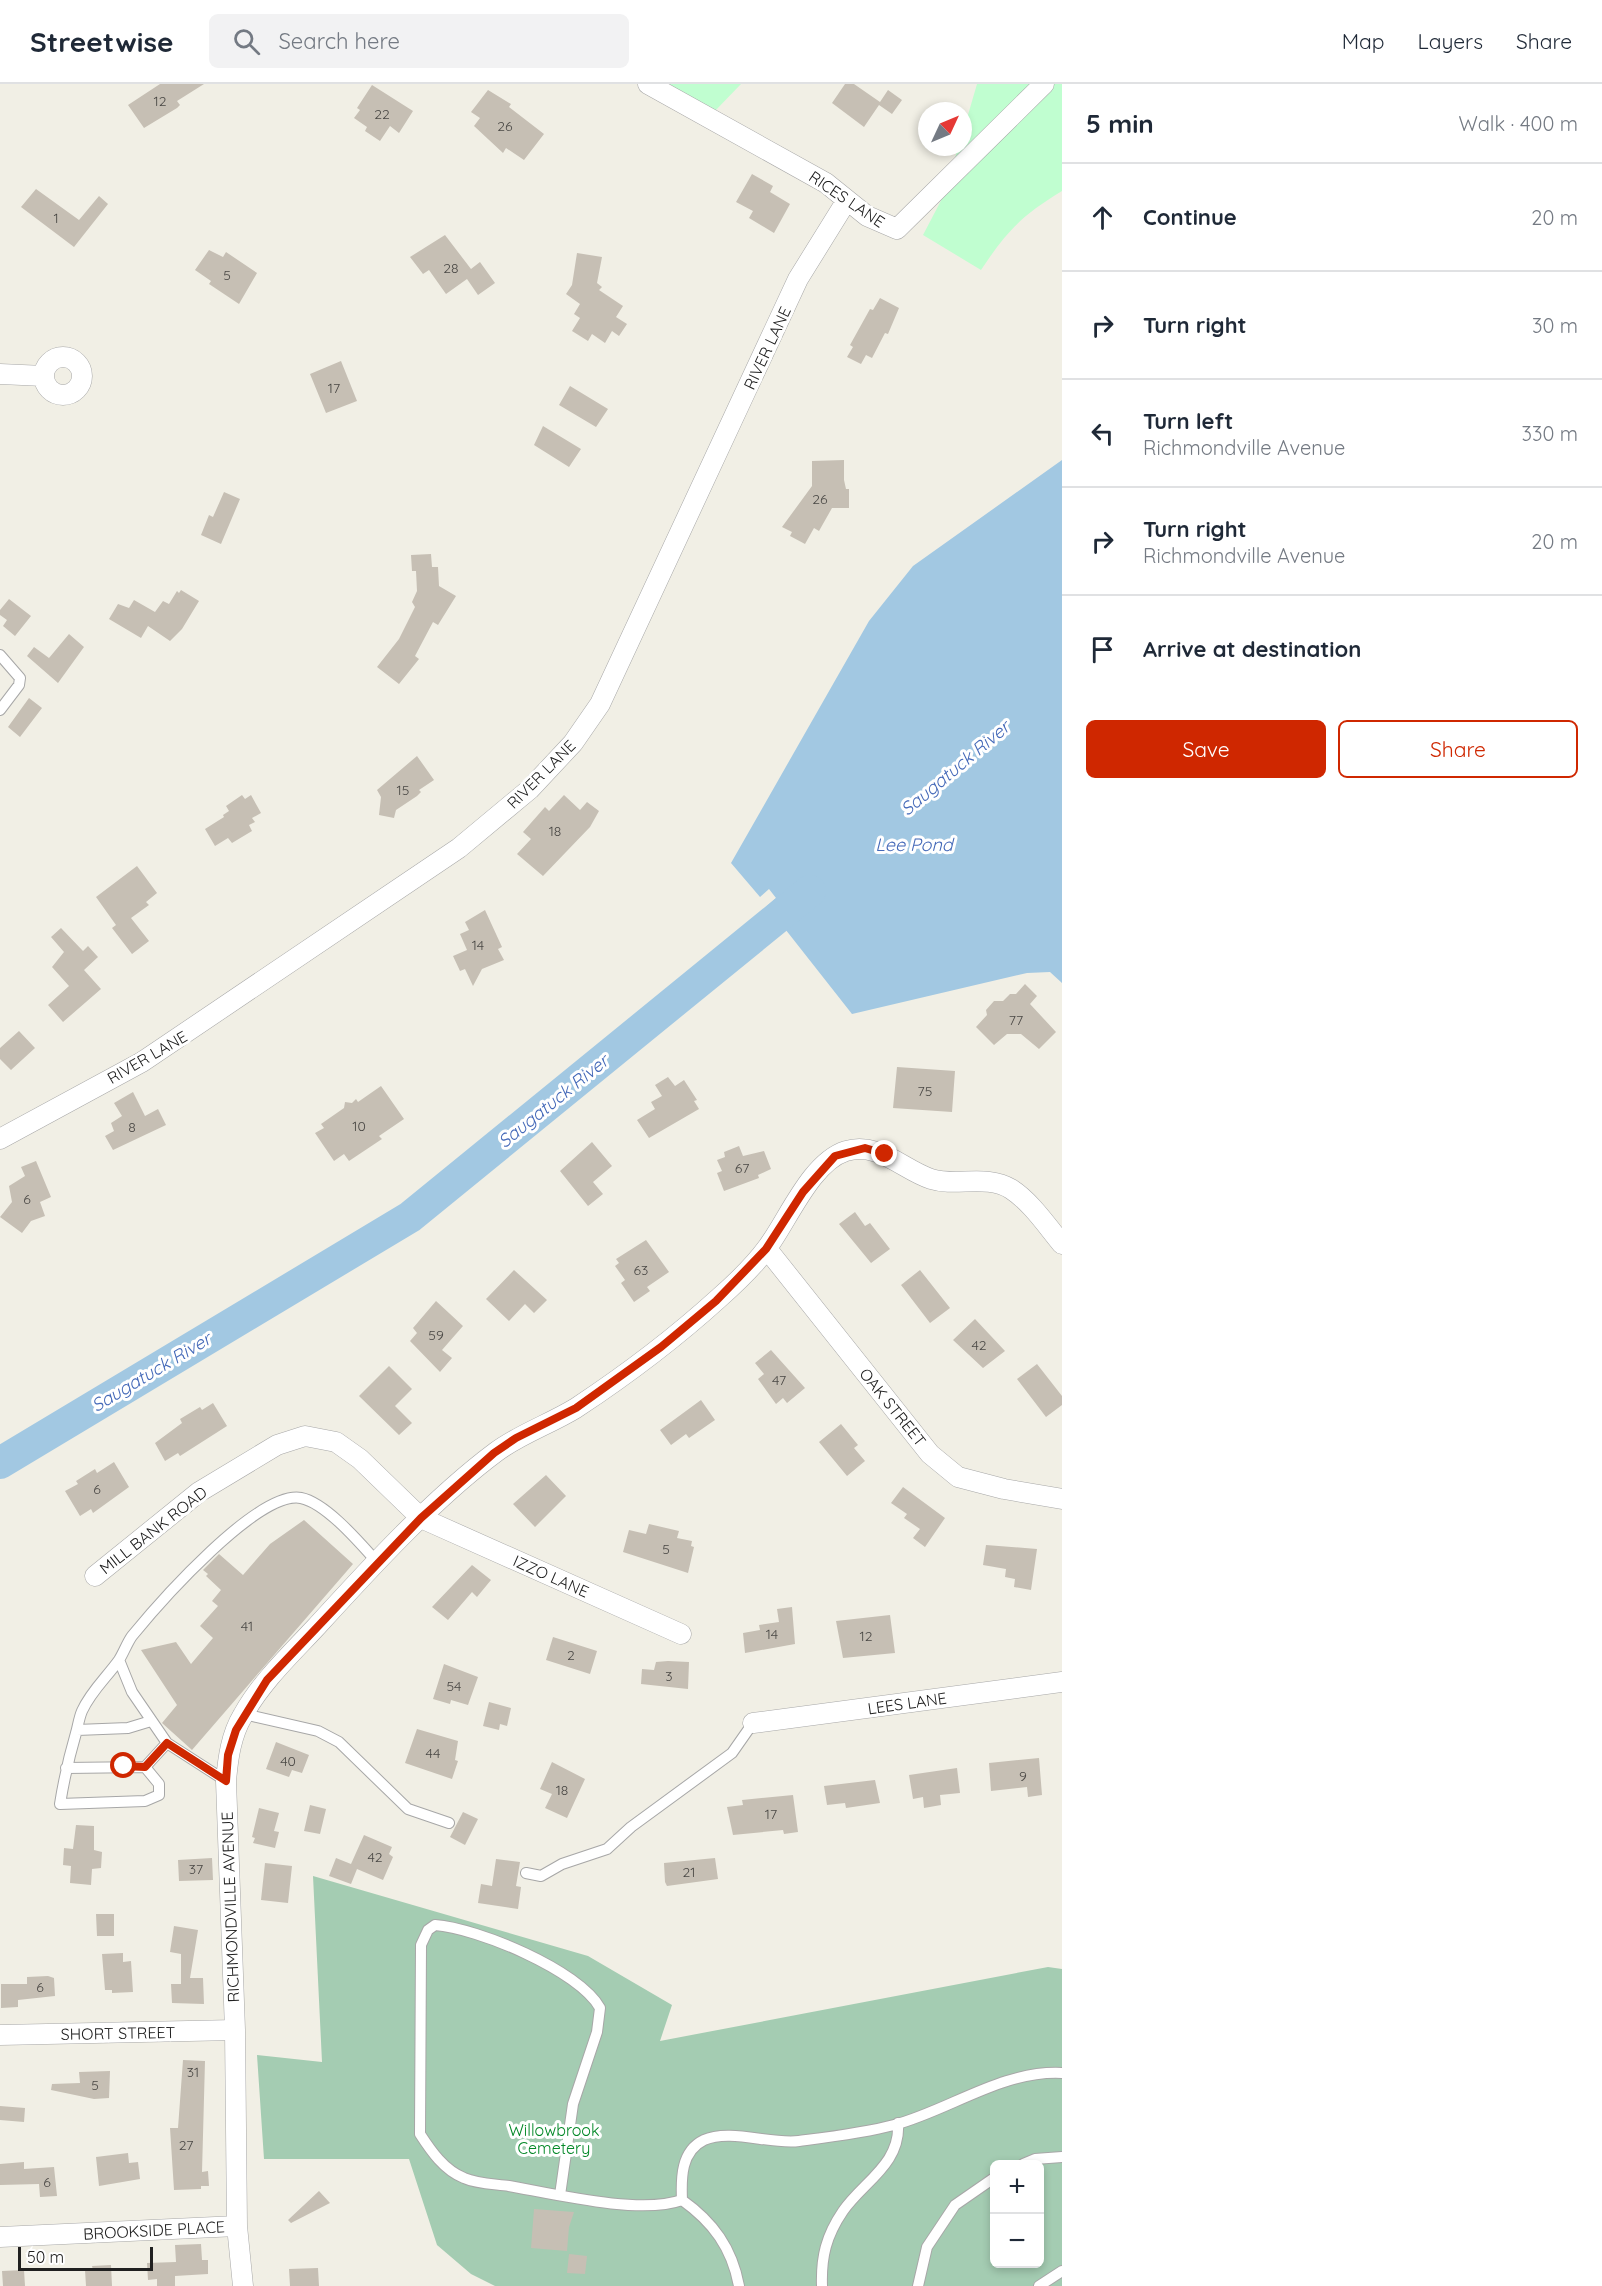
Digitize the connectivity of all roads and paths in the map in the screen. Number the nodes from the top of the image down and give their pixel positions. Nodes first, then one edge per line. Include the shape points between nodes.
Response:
1 (648, 84) edge
2 (1044, 84) edge
3 (847, 200) junction
4 (0, 375) edge
5 (44, 376) dead end
6 (0, 655) edge
7 (0, 710) edge
8 (0, 1138) edge
9 (1062, 1244) edge
10 (766, 1249) junction
11 (1062, 1499) edge
12 (421, 1518) junction
13 (377, 1562) junction
14 (95, 1576) dead end
15 (681, 1634) dead end
16 (119, 1660) junction
17 (1062, 1682) edge
18 (244, 1714) junction
19 (151, 1721) junction
20 (753, 1723) joint
21 (77, 1730) junction
22 (167, 1743) junction
23 (145, 1767) junction
24 (66, 1768) junction
25 (226, 1781) junction
26 (449, 1823) dead end
27 (526, 1873) dead end
28 (235, 2030) junction
29 (0, 2036) edge
30 (1062, 2073) edge
31 (898, 2123) junction
32 (1062, 2157) edge
33 (1033, 2160) edge
34 (990, 2181) edge
35 (560, 2195) junction
36 (682, 2200) junction
37 (237, 2226) junction
38 (0, 2237) edge
39 (1062, 2271) edge
40 (243, 2286) edge
41 (739, 2286) edge
42 (822, 2286) edge
43 (918, 2286) edge
44 (1039, 2286) edge

1 - 3 street, RICES LANE via 777,154
2 - 3 street, RICES LANE via 897,229 867,216
3 - 8 street, RIVER LANE via 798,279 600,704 573,743 510,807 405,886 142,1062
4 - 5 street
6 - 7 lane via 20,678
9 - 10 street, RICHMONDVILLE AVENUE via 1010,1188 989,1182 935,1180 865,1148 841,1154 822,1168
10 - 11 street, OAK STREET via 937,1460 958,1477
10 - 12 street, RICHMONDVILLE AVENUE via 740,1279 661,1347 576,1408 494,1453
12 - 13 street, RICHMONDVILLE AVENUE
12 - 14 street, MILL BANK ROAD via 352,1453 336,1442 305,1436 277,1445 199,1492
12 - 15 street, IZZO LANE
13 - 16 lane via 324,1510 300,1498 287,1498 264,1508 223,1539 131,1637
13 - 18 street, RICHMONDVILLE AVENUE via 267,1680
16 - 19 lane via 132,1692
16 - 21 lane via 81,1712
17 - 20 street, LEES LANE
18 - 25 street, RICHMONDVILLE AVENUE via 228,1755
18 - 26 lane via 318,1731 339,1742 408,1809
19 - 21 lane via 128,1728
19 - 22 lane
20 - 27 lane via 732,1754 607,1849 562,1864 541,1876
21 - 24 lane
22 - 23 lane
22 - 25 lane
23 - 24 lane
23 - 24 lane via 161,1790 153,1799 60,1804
25 - 28 street, RICHMONDVILLE AVENUE
28 - 29 street, SHORT STREET
28 - 37 street, RICHMONDVILLE AVENUE
30 - 31 lane via 1046,2072 986,2088
31 - 36 lane via 796,2142 716,2136 705,2139 689,2153 684,2164
31 - 42 lane via 899,2137 884,2168 843,2211 822,2253
32 - 33 lane
34 - 43 lane via 955,2205 927,2247
35 - 35 lane via 464,2178 435,2157 420,2134 422,1945 428,1930 435,1925 482,1936 543,1962 586,1990 600,2007 597,2032 573,2104
35 - 36 lane via 646,2204
36 - 41 lane via 708,2222 728,2249
37 - 38 street, BROOKSIDE PLACE
37 - 40 street, RICHMONDVILLE AVENUE
39 - 44 lane

